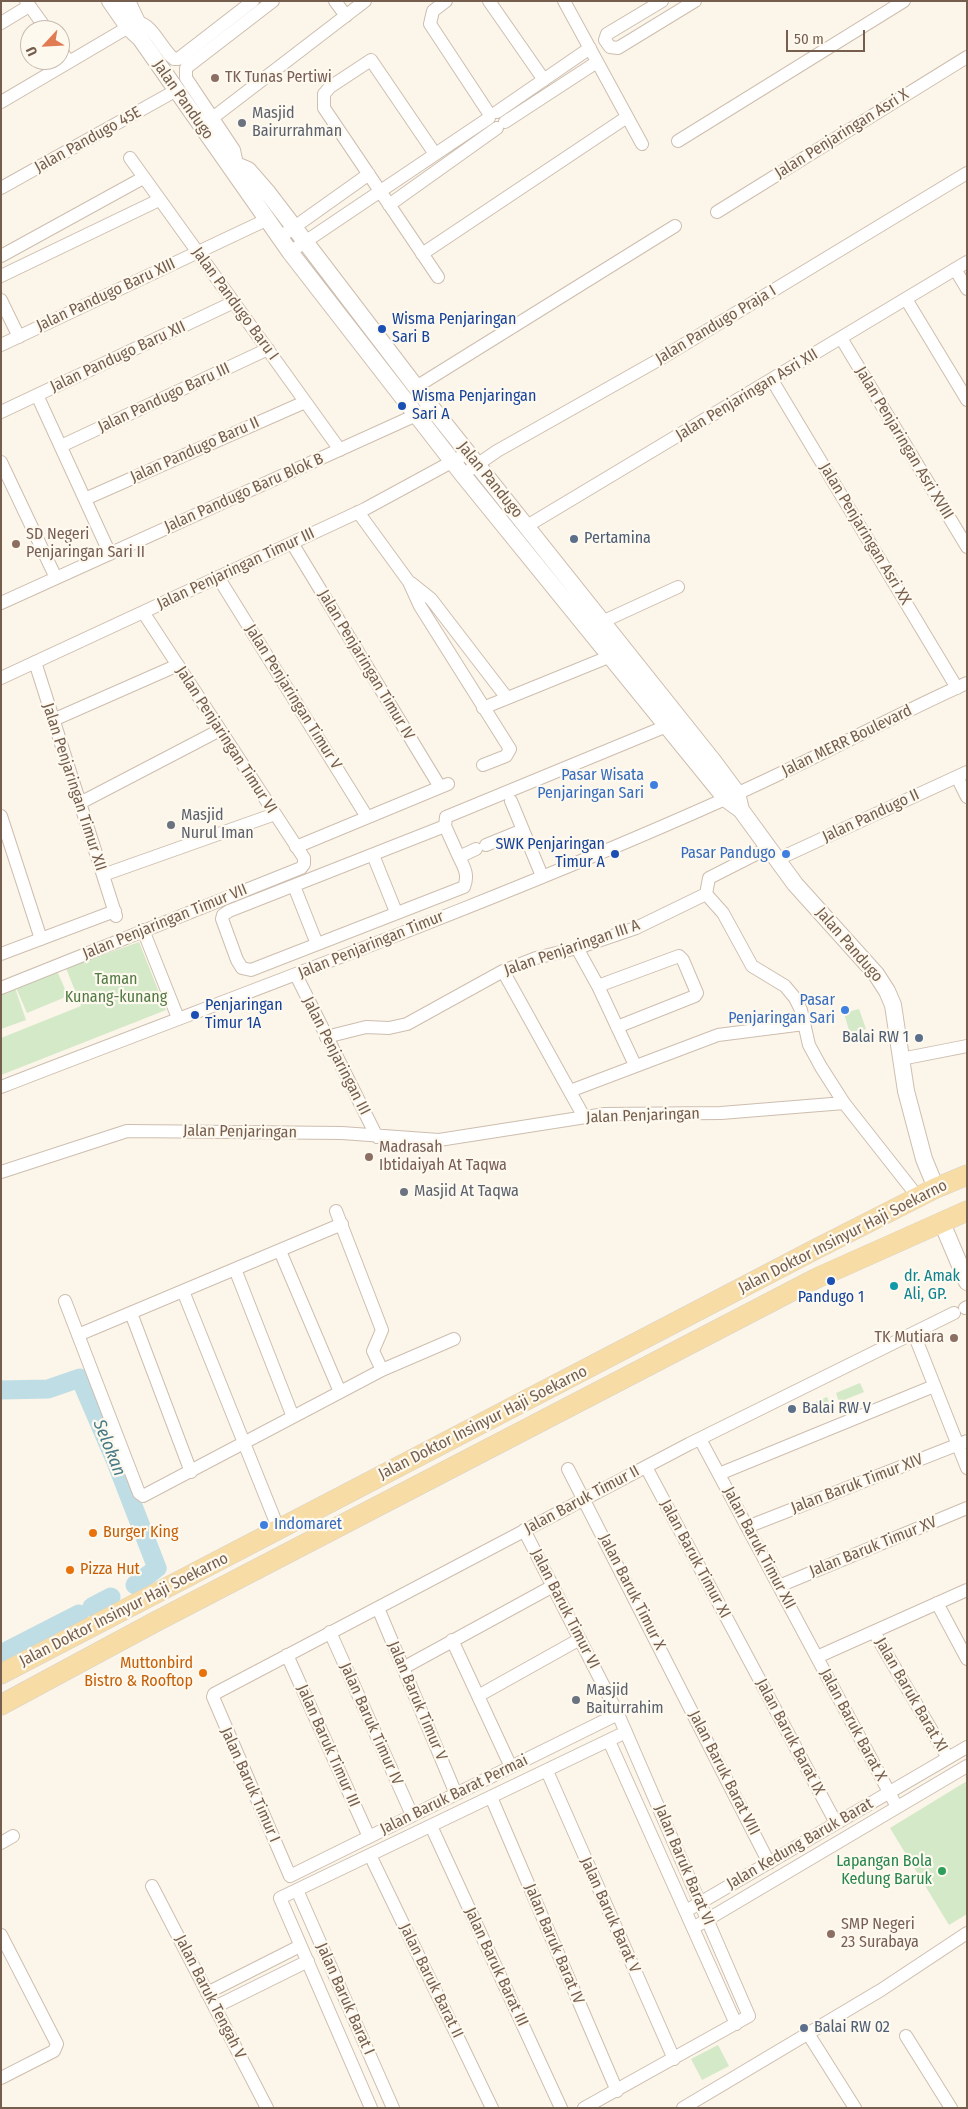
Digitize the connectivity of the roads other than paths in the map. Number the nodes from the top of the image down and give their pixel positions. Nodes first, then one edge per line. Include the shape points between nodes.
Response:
1 (110, 1) edge
2 (127, 1) edge
3 (253, 1) edge
4 (273, 1) edge
5 (334, 1) edge
6 (365, 1) edge
7 (446, 1) edge
8 (489, 1) edge
9 (564, 1) edge
10 (662, 1) edge
11 (695, 1) edge
12 (904, 1) edge
13 (28, 4) edge
14 (346, 16) junction
15 (40, 20) edge
16 (1, 23) edge
17 (135, 29) junction
18 (590, 48) junction
19 (967, 56) edge
20 (70, 62) edge
21 (597, 62) junction
22 (55, 70) edge
23 (544, 80) junction
24 (176, 91) junction
25 (1, 102) edge
26 (627, 117) junction
27 (495, 119) junction
28 (207, 122) junction
29 (678, 141) dead end
30 (642, 144) dead end
31 (435, 154) junction
32 (130, 158) dead end
33 (232, 165) junction
34 (967, 173) edge
35 (369, 174) junction
36 (143, 178) junction
37 (1, 188) edge
38 (381, 192) junction
39 (159, 200) junction
40 (389, 204) junction
41 (717, 212) dead end
42 (266, 220) junction
43 (675, 226) dead end
44 (294, 227) junction
45 (279, 238) junction
46 (305, 242) junction
47 (198, 252) junction
48 (290, 252) junction
49 (422, 254) junction
50 (1, 256) edge
51 (967, 262) edge
52 (955, 269) junction
53 (1, 276) edge
54 (438, 277) dead end
55 (967, 289) edge
56 (906, 299) junction
57 (1, 300) edge
58 (234, 302) junction
59 (19, 337) junction
60 (841, 338) junction
61 (1, 345) edge
62 (268, 349) junction
63 (772, 380) junction
64 (416, 387) junction
65 (37, 395) junction
66 (967, 400) edge
67 (306, 402) junction
68 (425, 411) junction
69 (1, 412) edge
70 (60, 446) junction
71 (340, 450) junction
72 (473, 458) junction
73 (1, 462) edge
74 (458, 468) junction
75 (85, 498) junction
76 (358, 512) junction
77 (527, 526) junction
78 (292, 543) junction
79 (967, 547) edge
80 (110, 554) junction
81 (218, 577) junction
82 (56, 578) junction
83 (409, 582) junction
84 (678, 587) dead end
85 (1, 604) edge
86 (143, 612) junction
87 (604, 621) junction
88 (611, 656) junction
89 (34, 662) junction
90 (178, 666) junction
91 (1, 678) edge
92 (962, 685) edge
93 (507, 698) junction
94 (483, 708) junction
95 (53, 720) junction
96 (674, 723) junction
97 (220, 730) junction
98 (483, 765) dead end
99 (962, 774) edge
100 (732, 796) junction
101 (967, 797) edge
102 (511, 801) dead end
103 (80, 803) junction
104 (275, 814) junction
105 (1, 816) edge
106 (367, 817) junction
107 (445, 826) junction
108 (523, 830) junction
109 (296, 846) junction
110 (772, 854) junction
111 (373, 855) junction
112 (459, 857) junction
113 (301, 868) joint
114 (103, 875) junction
115 (542, 876) junction
116 (294, 886) junction
117 (706, 894) junction
118 (396, 912) junction
119 (143, 930) junction
120 (41, 939) junction
121 (317, 944) junction
122 (577, 948) junction
123 (1, 954) edge
124 (503, 971) junction
125 (296, 975) junction
126 (598, 986) junction
127 (1, 988) edge
128 (178, 1018) junction
129 (804, 1024) junction
130 (617, 1026) junction
131 (326, 1037) junction
132 (967, 1046) edge
133 (901, 1060) junction
134 (635, 1066) junction
135 (1, 1087) edge
136 (570, 1091) junction
137 (844, 1103) junction
138 (584, 1117) junction
139 (377, 1137) junction
140 (1, 1172) edge
141 (967, 1175) edge
142 (927, 1192) junction
143 (336, 1211) dead end
144 (967, 1211) edge
145 (942, 1223) junction
146 (342, 1224) junction
147 (280, 1250) junction
148 (234, 1270) junction
149 (967, 1282) edge
150 (183, 1291) junction
151 (64, 1301) dead end
152 (962, 1309) edge
153 (131, 1312) junction
154 (688, 1317) junction
155 (78, 1334) junction
156 (914, 1334) junction
157 (653, 1335) junction
158 (700, 1338) junction
159 (454, 1339) dead end
160 (665, 1357) junction
161 (382, 1370) junction
162 (934, 1386) junction
163 (340, 1392) junction
164 (293, 1416) junction
165 (700, 1439) junction
166 (243, 1443) junction
167 (962, 1443) edge
168 (646, 1467) junction
169 (967, 1468) edge
170 (568, 1469) dead end
171 (191, 1472) junction
172 (719, 1474) junction
173 (584, 1499) junction
174 (967, 1508) edge
175 (747, 1527) junction
176 (279, 1530) junction
177 (524, 1530) junction
178 (178, 1582) junction
179 (553, 1586) junction
180 (779, 1586) junction
181 (967, 1590) edge
182 (147, 1599) junction
183 (937, 1603) junction
184 (189, 1604) junction
185 (378, 1608) junction
186 (155, 1622) junction
187 (330, 1632) junction
188 (874, 1632) junction
189 (580, 1639) junction
190 (452, 1640) junction
191 (744, 1652) joint
192 (287, 1655) junction
193 (817, 1657) junction
194 (967, 1660) edge
195 (402, 1668) junction
196 (1, 1674) edge
197 (679, 1684) joint
198 (214, 1694) joint
199 (478, 1696) junction
200 (1, 1705) edge
201 (618, 1714) junction
202 (626, 1732) junction
203 (609, 1741) junction
204 (967, 1747) edge
205 (948, 1758) junction
206 (967, 1766) edge
207 (511, 1767) junction
208 (547, 1771) junction
209 (889, 1792) junction
210 (456, 1794) junction
211 (491, 1797) junction
212 (897, 1808) junction
213 (412, 1816) junction
214 (836, 1823) junction
215 (431, 1826) junction
216 (369, 1837) junction
217 (370, 1855) junction
218 (769, 1863) junction
219 (290, 1876) joint
220 (152, 1886) dead end
221 (297, 1890) junction
222 (280, 1898) joint
223 (700, 1902) junction
224 (686, 1911) junction
225 (707, 1919) junction
226 (693, 1928) junction
227 (967, 1934) edge
228 (1, 1935) edge
229 (300, 1946) junction
230 (308, 1961) junction
231 (208, 1993) junction
232 (215, 2007) junction
233 (736, 2024) junction
234 (807, 2032) junction
235 (906, 2036) dead end
236 (674, 2060) junction
237 (1, 2078) edge
238 (617, 2091) junction
239 (267, 2108) edge
240 (371, 2108) edge
241 (393, 2108) edge
242 (492, 2108) edge
243 (561, 2108) edge
244 (584, 2108) edge
245 (683, 2108) edge
246 (856, 2108) edge
247 (952, 2108) edge

1 - 17 street, Jalan Pandugo
2 - 17 street, Jalan Pandugo
3 - 17 street via 178,59 168,54 147,26
4 - 28 street via 186,68 186,78
5 - 14 street
6 - 14 street
7 - 27 street via 433,11 430,24
8 - 23 street
9 - 18 street
10 - 11 street via 607,34 605,40 610,48 618,48
12 - 29 street
13 - 15 street
13 - 16 street
14 - 28 street
17 - 20 street
17 - 24 street, Jalan Pandugo
18 - 21 street
18 - 23 street
19 - 41 street, Jalan Penjaringan Asri X
21 - 26 street
21 - 27 street
22 - 25 street
23 - 27 street
24 - 28 street, Jalan Pandugo
24 - 37 street, Jalan Pandugo 45E
26 - 30 street
26 - 49 street
27 - 31 street
27 - 40 street
28 - 33 street, Jalan Pandugo
31 - 35 street via 374,62 368,60 330,87 322,100 324,108
31 - 38 street
32 - 36 street, Jalan Pandugo Baru I
33 - 42 street, Jalan Pandugo
33 - 44 street, Jalan Pandugo via 248,170
34 - 72 street, Jalan Pandugo Praja I via 669,354
35 - 38 street
35 - 44 street
36 - 39 street, Jalan Pandugo Baru I
36 - 50 street
38 - 40 street
38 - 46 street
39 - 47 street, Jalan Pandugo Baru I
39 - 53 street
40 - 49 street
42 - 45 street, Jalan Pandugo
42 - 47 street, Jalan Pandugo Baru XIII
43 - 64 street
44 - 45 street
44 - 46 street, Jalan Pandugo
45 - 48 street, Jalan Pandugo
46 - 48 street
46 - 64 street, Jalan Pandugo
47 - 58 street, Jalan Pandugo Baru I
47 - 59 street, Jalan Pandugo Baru XIII
48 - 68 street, Jalan Pandugo
49 - 54 street
51 - 52 street, Jalan Penjaringan Asri XII
52 - 55 street
52 - 56 street, Jalan Penjaringan Asri XII
56 - 60 street, Jalan Penjaringan Asri XII
56 - 66 street
57 - 59 street
58 - 62 street, Jalan Pandugo Baru I
58 - 65 street, Jalan Pandugo Baru XII
59 - 61 street, Jalan Pandugo Baru XIII
60 - 63 street, Jalan Penjaringan Asri XII
60 - 79 street, Jalan Penjaringan Asri XVIII
62 - 67 street, Jalan Pandugo Baru I
62 - 70 street, Jalan Pandugo Baru III
63 - 77 street, Jalan Penjaringan Asri XII
63 - 92 street, Jalan Penjaringan Asri XX
64 - 68 street, Jalan Pandugo
65 - 69 street, Jalan Pandugo Baru XII
65 - 70 street
67 - 71 street, Jalan Pandugo Baru I
67 - 75 street, Jalan Pandugo Baru II
68 - 71 street, Jalan Pandugo Baru Blok B
68 - 72 street, Jalan Pandugo
68 - 74 street, Jalan Pandugo
70 - 75 street
71 - 80 street, Jalan Pandugo Baru Blok B
72 - 74 street, Jalan Penjaringan Timur III
72 - 77 street, Jalan Pandugo
73 - 82 street
74 - 76 street, Jalan Penjaringan Timur III
74 - 88 street, Jalan Pandugo
75 - 80 street
76 - 78 street, Jalan Penjaringan Timur III
76 - 83 street
77 - 87 street, Jalan Pandugo
78 - 81 street, Jalan Penjaringan Timur III
78 - 106 street, Jalan Penjaringan Timur IV via 444,786
80 - 82 street, Jalan Pandugo Baru Blok B
81 - 86 street, Jalan Penjaringan Timur III
81 - 106 street, Jalan Penjaringan Timur V
82 - 85 street, Jalan Pandugo Baru Blok B
83 - 93 street via 431,599
83 - 94 street via 420,606
84 - 87 street
86 - 89 street, Jalan Penjaringan Timur III
86 - 90 street, Jalan Penjaringan Timur VI
87 - 96 street, Jalan Pandugo
88 - 93 street
88 - 96 street, Jalan Pandugo
89 - 91 street, Jalan Penjaringan Timur III
89 - 95 street, Jalan Penjaringan Timur XII
90 - 95 street
90 - 97 street, Jalan Penjaringan Timur VI
92 - 100 street, Jalan MERR Boulevard
93 - 94 street
94 - 98 street via 510,749 506,756
95 - 103 street, Jalan Penjaringan Timur XII
96 - 100 street, Jalan Pandugo
96 - 107 street via 446,818
97 - 103 street
97 - 104 street, Jalan Penjaringan Timur VI
99 - 101 street
99 - 110 street, Jalan Pandugo II
100 - 110 street, Jalan Pandugo
100 - 115 street, Jalan Penjaringan Timur
102 - 108 street
103 - 114 street, Jalan Penjaringan Timur XII
104 - 109 street, Jalan Penjaringan Timur VI
104 - 114 street
105 - 120 street
106 - 109 street, Jalan Penjaringan Timur IV
107 - 111 street
107 - 112 street
108 - 112 street
108 - 115 street
109 - 113 street, Jalan Penjaringan Timur VI via 304,858
110 - 117 street, Jalan Pandugo II via 709,878
110 - 133 street, Jalan Pandugo via 888,991 893,1004
111 - 116 street
111 - 118 street
112 - 118 street via 466,870 464,887
113 - 119 street, Jalan Penjaringan Timur VII
114 - 120 street, Jalan Penjaringan Timur XII via 115,914
115 - 125 street, Jalan Penjaringan Timur
116 - 121 street
116 - 121 street via 223,915 237,960 242,968 251,970
117 - 122 street, Jalan Penjaringan III A via 636,928
117 - 129 street via 723,913 752,966 785,986 795,998
118 - 121 street
119 - 127 street, Jalan Penjaringan Timur VII
119 - 128 street
120 - 123 street, Jalan Penjaringan Timur XII
122 - 124 street, Jalan Penjaringan III A via 536,958
122 - 126 street
124 - 131 street, Jalan Penjaringan III A via 407,1024 389,1028 366,1027
124 - 136 street
125 - 128 street, Jalan Penjaringan Timur
125 - 131 street, Jalan Penjaringan III
126 - 130 street
126 - 130 street via 679,956 683,960 697,993 695,996
128 - 135 street, Jalan Penjaringan Timur
129 - 134 street via 718,1035
129 - 137 street via 809,1045
130 - 134 street
131 - 139 street, Jalan Penjaringan III
132 - 133 street
133 - 142 street, Jalan Pandugo via 924,1159
134 - 136 street
136 - 138 street
137 - 138 street, Jalan Penjaringan via 721,1113
137 - 142 street via 888,1155
138 - 139 street, Jalan Penjaringan via 439,1140
139 - 140 street, Jalan Penjaringan via 342,1133 127,1131
141 - 142 main road, Jalan Doktor Insinyur Haji Soekarno
142 - 154 main road, Jalan Doktor Insinyur Haji Soekarno
143 - 146 street
144 - 145 main road, Jalan Doktor Insinyur Haji Soekarno
145 - 149 street
145 - 158 main road, Jalan Doktor Insinyur Haji Soekarno via 817,1278
146 - 147 street
146 - 161 street via 382,1330 372,1351
147 - 148 street
147 - 163 street
148 - 150 street
148 - 164 street
150 - 153 street
150 - 166 street
151 - 155 street
152 - 156 street, Jalan Baruk Timur II
153 - 155 street
153 - 171 street
154 - 157 main road, Jalan Doktor Insinyur Haji Soekarno
154 - 158 main road via 685,1322 688,1335
155 - 171 street via 139,1493 143,1496 148,1494
156 - 162 street
156 - 165 street, Jalan Baruk Timur II
157 - 160 main road via 665,1342
157 - 176 main road, Jalan Doktor Insinyur Haji Soekarno
158 - 160 main road, Jalan Doktor Insinyur Haji Soekarno
159 - 161 street
160 - 184 main road, Jalan Doktor Insinyur Haji Soekarno
161 - 163 street
162 - 167 street
162 - 172 street
163 - 164 street
164 - 166 street
165 - 168 street, Jalan Baruk Timur II
165 - 172 street, Jalan Baruk Timur XII
166 - 171 street
166 - 176 street
167 - 169 street
167 - 175 street, Jalan Baruk Timur XIV
168 - 173 street, Jalan Baruk Timur II
168 - 191 street, Jalan Baruk Timur XI
170 - 173 street
172 - 175 street, Jalan Baruk Timur XII
173 - 177 street, Jalan Baruk Timur II
173 - 197 street, Jalan Baruk Timur X
174 - 180 street, Jalan Baruk Timur XV
175 - 180 street, Jalan Baruk Timur XII
176 - 178 main road, Jalan Doktor Insinyur Haji Soekarno
177 - 179 street, Jalan Baruk Timur VI
177 - 185 street, Jalan Baruk Timur II
178 - 182 main road, Jalan Doktor Insinyur Haji Soekarno
178 - 184 main road via 178,1593
179 - 189 street, Jalan Baruk Timur VI
179 - 190 street
180 - 193 street, Jalan Baruk Timur XII
181 - 183 street
182 - 186 main road via 160,1607
182 - 196 main road, Jalan Doktor Insinyur Haji Soekarno
183 - 188 street
183 - 194 street
184 - 186 main road, Jalan Doktor Insinyur Haji Soekarno
185 - 187 street, Jalan Baruk Timur II
185 - 195 street, Jalan Baruk Timur V
186 - 200 main road, Jalan Doktor Insinyur Haji Soekarno
187 - 192 street, Jalan Baruk Timur II
187 - 213 street, Jalan Baruk Timur IV
188 - 193 street
188 - 205 street, Jalan Baruk Barat XI
189 - 199 street
189 - 201 street, Jalan Baruk Timur VI
190 - 195 street
190 - 199 street
191 - 214 street, Jalan Baruk Barat IX
192 - 198 street, Jalan Baruk Timur II
192 - 216 street, Jalan Baruk Timur III
193 - 209 street, Jalan Baruk Barat X
195 - 210 street, Jalan Baruk Timur V
197 - 218 street, Jalan Baruk Barat VIII
198 - 219 street, Jalan Baruk Timur I via 213,1700
199 - 207 street
201 - 202 street, Jalan Baruk Barat VI
201 - 207 street, Jalan Baruk Barat Permai
202 - 203 street, Jalan Baruk Barat Permai
202 - 223 street, Jalan Baruk Barat VI
203 - 208 street, Jalan Baruk Barat Permai
203 - 224 street, Jalan Baruk Barat VI
204 - 205 street, Jalan Kedung Baruk Barat
205 - 209 street, Jalan Kedung Baruk Barat
206 - 212 street, Jalan Kedung Baruk Barat
207 - 210 street, Jalan Baruk Barat Permai
208 - 211 street, Jalan Baruk Barat Permai
208 - 236 street, Jalan Baruk Barat V
209 - 212 street, Jalan Kedung Baruk Barat
209 - 214 street, Jalan Kedung Baruk Barat
210 - 213 street, Jalan Baruk Barat Permai
211 - 215 street, Jalan Baruk Barat Permai
211 - 238 street, Jalan Baruk Barat IV
212 - 225 street, Jalan Kedung Baruk Barat
213 - 216 street, Jalan Baruk Barat Permai
214 - 218 street, Jalan Kedung Baruk Barat
215 - 217 street, Jalan Baruk Barat Permai
215 - 243 street, Jalan Baruk Barat III
216 - 219 street, Jalan Baruk Barat Permai
217 - 221 street, Jalan Baruk Barat Permai
217 - 242 street, Jalan Baruk Barat II
218 - 223 street, Jalan Kedung Baruk Barat
220 - 231 street, Jalan Baruk Tengah V
221 - 222 street, Jalan Baruk Barat Permai
221 - 241 street, Jalan Baruk Barat I
222 - 229 street, Jalan Baruk Barat I
223 - 224 street, Jalan Kedung Baruk Barat
223 - 225 street, Jalan Baruk Barat VI
224 - 226 street, Jalan Baruk Barat VI
225 - 226 street, Jalan Kedung Baruk Barat
225 - 233 street, Jalan Baruk Barat VI via 749,2016
226 - 233 street, Jalan Baruk Barat VI
227 - 234 street
228 - 237 street via 57,2044 54,2051
229 - 230 street, Jalan Baruk Barat I
229 - 231 street
230 - 232 street
230 - 240 street, Jalan Baruk Barat I
231 - 232 street, Jalan Baruk Tengah V
232 - 239 street, Jalan Baruk Tengah V
233 - 236 street
234 - 245 street
234 - 246 street
235 - 247 street
236 - 238 street
238 - 244 street

